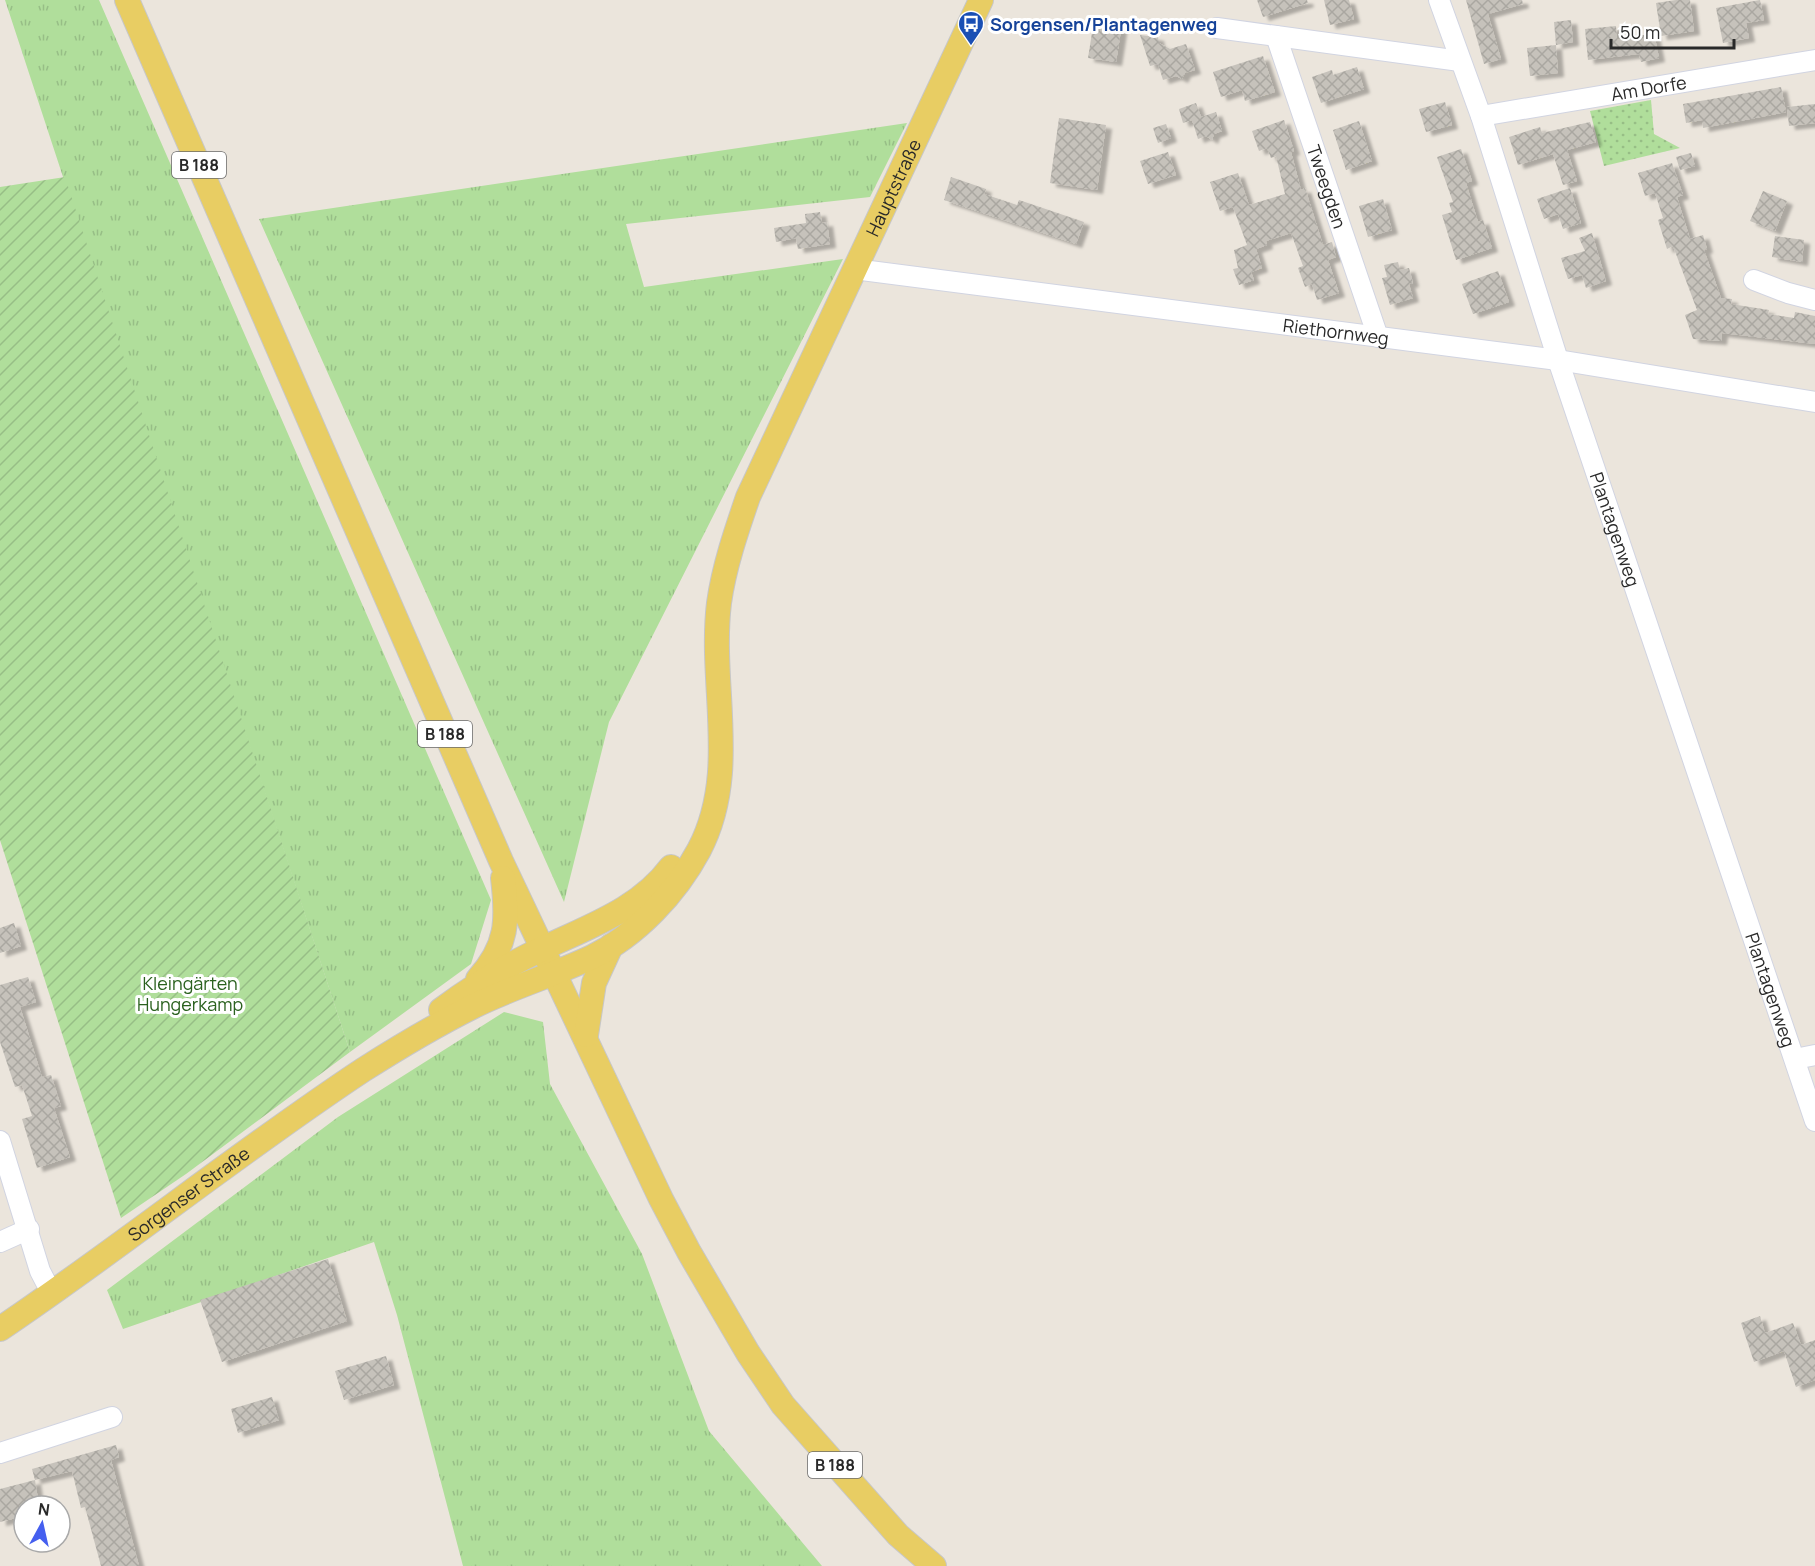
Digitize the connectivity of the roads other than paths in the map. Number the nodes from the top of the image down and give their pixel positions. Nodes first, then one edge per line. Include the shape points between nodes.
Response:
1 (127, 0) edge
2 (981, 0) edge
3 (1439, 0) edge
4 (1217, 28) dead end
5 (1276, 36) junction
6 (1815, 60) edge
7 (1460, 62) junction
8 (1481, 116) junction
9 (854, 269) junction
10 (1754, 280) dead end
11 (1815, 300) edge
12 (1378, 337) junction
13 (1558, 360) junction
14 (1815, 402) edge
15 (721, 725) junction
16 (501, 861) junction
17 (611, 946) junction
18 (543, 948) junction
19 (555, 972) junction
20 (468, 989) junction
21 (586, 1035) junction
22 (1815, 1055) edge
23 (1795, 1059) junction
24 (379, 1060) junction
25 (1815, 1121) edge
26 (0, 1141) edge
27 (28, 1229) junction
28 (0, 1242) edge
29 (52, 1294) junction
30 (0, 1329) edge
31 (112, 1417) dead end
32 (0, 1453) edge
33 (934, 1566) edge

1 - 16 main road, B 188
2 - 9 main road, Hauptstraße
3 - 7 street, Plantagenweg
4 - 5 street
5 - 7 street
5 - 12 street, Tweegden
6 - 8 street, Am Dorfe
7 - 8 street, Plantagenweg
8 - 13 street, Plantagenweg
9 - 12 street, Riethornweg
9 - 15 main road, Hauptstraße via 748,497 726,566 719,604
10 - 11 street
12 - 13 street, Riethornweg
13 - 14 street, Riethornweg
13 - 23 street, Plantagenweg
15 - 17 main road via 718,793 699,849 672,891
15 - 18 main road via 706,802 688,843 661,880 624,911
16 - 18 main road, B 188
16 - 20 main road via 507,910 504,937 493,962
17 - 19 main road
17 - 21 main road via 594,983
18 - 19 main road, B 188
18 - 20 main road
19 - 21 main road, B 188
19 - 24 main road via 476,1005
20 - 24 main road
21 - 33 main road, B 188 via 661,1199 748,1353 783,1405 836,1466 898,1535
22 - 23 street, Plantagenweg
23 - 25 street, Plantagenweg
24 - 29 main road, Sorgenser Straße via 300,1112
26 - 27 street
27 - 28 street
27 - 29 street via 40,1271
29 - 30 main road, Sorgenser Straße
31 - 32 street

